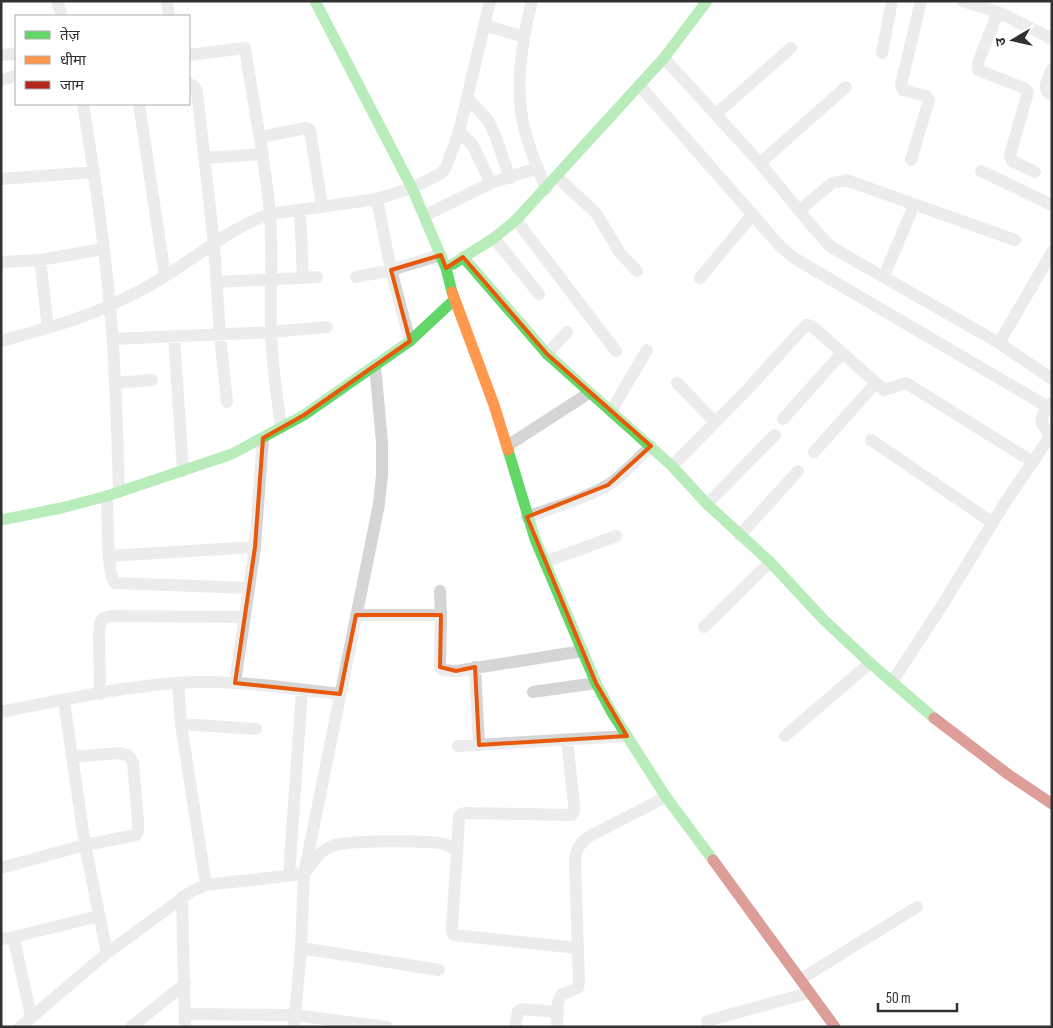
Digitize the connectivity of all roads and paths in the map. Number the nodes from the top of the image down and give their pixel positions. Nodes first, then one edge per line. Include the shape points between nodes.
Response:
1 (57, 1) edge
2 (167, 1) edge
3 (315, 1) edge
4 (490, 1) edge
5 (532, 1) edge
6 (707, 1) edge
7 (892, 1) edge
8 (921, 1) edge
9 (962, 1) edge
10 (998, 12) junction
11 (62, 15) edge
12 (169, 15) edge
13 (484, 25) junction
14 (524, 37) junction
15 (1052, 39) edge
16 (791, 48) dead end
17 (882, 53) dead end
18 (15, 54) edge
19 (190, 55) edge
20 (1, 56) edge
21 (664, 58) junction
22 (1052, 69) edge
23 (15, 76) edge
24 (1, 80) edge
25 (190, 84) edge
26 (639, 85) junction
27 (846, 87) dead end
28 (1052, 95) edge
29 (468, 99) junction
30 (83, 105) edge
31 (139, 105) edge
32 (716, 114) junction
33 (459, 132) junction
34 (261, 137) junction
35 (263, 154) junction
36 (204, 158) junction
37 (911, 160) dead end
38 (760, 163) junction
39 (538, 168) junction
40 (981, 171) dead end
41 (94, 172) junction
42 (1035, 172) dead end
43 (557, 177) junction
44 (510, 178) junction
45 (1, 179) edge
46 (491, 183) junction
47 (412, 188) junction
48 (546, 189) junction
49 (377, 199) junction
50 (914, 205) junction
51 (1052, 205) edge
52 (322, 206) junction
53 (300, 210) junction
54 (800, 210) junction
55 (270, 214) junction
56 (753, 214) junction
57 (424, 216) junction
58 (516, 220) junction
59 (494, 238) junction
60 (1015, 240) dead end
61 (214, 244) junction
62 (104, 249) junction
63 (1052, 252) edge
64 (440, 255) junction
65 (463, 257) junction
66 (40, 260) junction
67 (1, 262) edge
68 (446, 268) junction
69 (391, 270) junction
70 (637, 272) dead end
71 (165, 276) junction
72 (884, 276) junction
73 (317, 277) dead end
74 (356, 277) dead end
75 (303, 278) junction
76 (700, 278) dead end
77 (272, 280) junction
78 (217, 282) junction
79 (539, 294) dead end
80 (454, 300) junction
81 (110, 306) junction
82 (326, 327) dead end
83 (48, 328) junction
84 (271, 332) junction
85 (567, 332) dead end
86 (220, 335) junction
87 (174, 336) junction
88 (113, 339) junction
89 (1, 341) edge
90 (410, 341) junction
91 (999, 343) junction
92 (647, 350) dead end
93 (616, 351) dead end
94 (842, 353) junction
95 (547, 354) junction
96 (374, 365) junction
97 (1052, 379) edge
98 (152, 380) dead end
99 (115, 382) junction
100 (677, 383) dead end
101 (876, 383) junction
102 (589, 393) junction
103 (228, 402) dead end
104 (1050, 405) edge
105 (610, 411) junction
106 (783, 419) dead end
107 (715, 422) junction
108 (281, 427) junction
109 (775, 435) dead end
110 (1051, 435) edge
111 (263, 438) junction
112 (871, 440) dead end
113 (507, 446) junction
114 (650, 446) junction
115 (814, 452) dead end
116 (1033, 462) junction
117 (672, 466) junction
118 (183, 471) junction
119 (798, 471) dead end
120 (113, 494) junction
121 (707, 504) junction
122 (527, 517) junction
123 (1, 520) edge
124 (992, 523) junction
125 (616, 536) dead end
126 (740, 536) junction
127 (255, 547) junction
128 (109, 556) junction
129 (545, 562) junction
130 (770, 562) junction
131 (249, 588) junction
132 (440, 591) dead end
133 (441, 614) junction
134 (356, 615) junction
135 (245, 617) junction
136 (704, 627) dead end
137 (584, 651) junction
138 (870, 663) junction
139 (475, 667) junction
140 (892, 682) junction
141 (178, 683) junction
142 (235, 683) junction
143 (596, 683) junction
144 (302, 690) junction
145 (533, 692) dead end
146 (100, 694) junction
147 (340, 694) junction
148 (64, 700) junction
149 (1, 712) edge
150 (181, 724) junction
151 (256, 730) dead end
152 (628, 736) junction
153 (784, 736) dead end
154 (567, 740) junction
155 (479, 745) junction
156 (458, 746) dead end
157 (72, 757) junction
158 (666, 797) junction
159 (1052, 804) edge
160 (85, 845) junction
161 (457, 853) junction
162 (1, 868) edge
163 (304, 874) junction
164 (290, 875) junction
165 (206, 885) junction
166 (182, 897) junction
167 (917, 907) dead end
168 (99, 916) junction
169 (6, 938) edge
170 (301, 948) junction
171 (578, 948) junction
172 (108, 953) junction
173 (439, 970) dead end
174 (801, 979) junction
175 (185, 984) junction
176 (808, 992) junction
177 (558, 1012) junction
178 (31, 1016) junction
179 (185, 1020) edge
180 (294, 1021) edge
181 (707, 1021) dead end
182 (20, 1027) edge
183 (131, 1027) edge
184 (387, 1027) edge
185 (515, 1027) edge
186 (557, 1027) edge
187 (835, 1027) edge

1 - 11 street
2 - 12 street
3 - 47 street
4 - 13 street
5 - 14 street
6 - 21 street
7 - 17 street
8 - 37 street via 901,85 902,90 929,98
9 - 10 street
10 - 15 street
10 - 42 street via 978,70 1028,92 1010,155 1012,161
13 - 14 street
13 - 29 street
14 - 39 street via 520,99 525,131
16 - 32 street
18 - 20 street
19 - 34 street via 245,48
21 - 26 street
21 - 32 street
22 - 28 street via 1045,84 1046,92
23 - 24 street
25 - 36 street via 197,92
26 - 43 street
26 - 56 street
27 - 38 street
29 - 33 street
29 - 44 street via 488,120 496,135
30 - 41 street
31 - 71 street
32 - 38 street
33 - 46 street via 472,144
33 - 47 street via 442,173
34 - 35 street
34 - 52 street via 306,128 310,130
35 - 36 street
35 - 55 street
36 - 61 street
38 - 54 street
39 - 44 street
39 - 48 street
40 - 51 street
41 - 45 street
41 - 62 street
43 - 48 street
43 - 70 street via 596,213 620,253
44 - 46 street
46 - 57 street
47 - 49 street
47 - 57 street
48 - 58 street
49 - 52 street
49 - 69 street
50 - 54 street via 855,182 839,180
50 - 60 street
50 - 72 street
52 - 53 street
53 - 55 street
53 - 75 street
54 - 72 street via 831,247
55 - 61 street via 241,226
55 - 77 street
56 - 76 street
56 - 104 street via 780,246 806,266
57 - 64 street
58 - 59 street
58 - 93 street
59 - 65 street
59 - 79 street
61 - 71 street
61 - 78 street
62 - 66 street
62 - 81 street
63 - 91 street
64 - 68 street
64 - 69 street
65 - 68 street
65 - 95 street
66 - 67 street
66 - 83 street
68 - 80 street
69 - 74 street
69 - 90 street
71 - 81 street
72 - 91 street
73 - 75 street
75 - 77 street
77 - 78 street
77 - 84 street
78 - 86 street
80 - 90 street
80 - 113 street
81 - 83 street
81 - 88 street
82 - 84 street
83 - 89 street
84 - 86 street
84 - 108 street
85 - 95 street
86 - 87 street
86 - 103 street
87 - 88 street
87 - 118 street
88 - 99 street
90 - 96 street
91 - 97 street
92 - 105 street
94 - 101 street
94 - 106 street
94 - 107 street via 812,326 806,325
95 - 102 street
96 - 108 street via 304,415
96 - 134 street via 382,475
98 - 99 street
99 - 120 street
100 - 107 street
101 - 115 street
101 - 116 street via 884,390 906,383
102 - 105 street
102 - 113 street
104 - 110 street via 1042,415 1042,424
105 - 114 street
107 - 117 street
108 - 111 street
109 - 121 street
110 - 116 street
111 - 118 street via 232,454
111 - 127 street
112 - 124 street
113 - 122 street
114 - 117 street
114 - 122 street via 608,485
116 - 124 street
117 - 121 street
118 - 120 street
119 - 126 street
120 - 123 street
120 - 128 street
121 - 126 street
122 - 129 street
124 - 140 street
125 - 129 street
126 - 130 street
127 - 128 street
127 - 131 street
128 - 131 street via 115,583
129 - 137 street
130 - 136 street
130 - 138 street
131 - 135 street
132 - 133 street
133 - 134 street
133 - 139 street via 440,667 456,671
134 - 147 street
135 - 142 street
135 - 146 street via 103,618 98,632
137 - 139 street
137 - 143 street
138 - 140 street
138 - 153 street
139 - 155 street
140 - 159 street via 963,742
141 - 142 street
141 - 146 street
141 - 150 street
142 - 144 street
143 - 145 street
143 - 152 street
144 - 147 street
144 - 164 street
146 - 148 street
147 - 163 street
148 - 149 street
148 - 157 street
150 - 151 street
150 - 165 street
152 - 154 street
152 - 158 street
154 - 155 street
154 - 161 street via 574,805 572,815 461,814
155 - 156 street
157 - 160 street
157 - 160 street via 126,754 133,763 138,822 136,835
158 - 171 street via 588,837 576,850
158 - 174 street
160 - 162 street
160 - 168 street
161 - 163 street via 445,844 346,843 320,852
161 - 171 street via 454,935
163 - 164 street
163 - 170 street
164 - 165 street
165 - 166 street
166 - 172 street
166 - 175 street
167 - 174 street
168 - 169 street
168 - 172 street
169 - 178 street via 15,944
170 - 173 street
170 - 180 street
171 - 177 street via 578,988 560,995
172 - 178 street
174 - 176 street
175 - 179 street
175 - 183 street
176 - 181 street
176 - 187 street
177 - 185 street via 522,1009 518,1011
177 - 186 street
178 - 182 street
179 - 180 street
180 - 184 street

